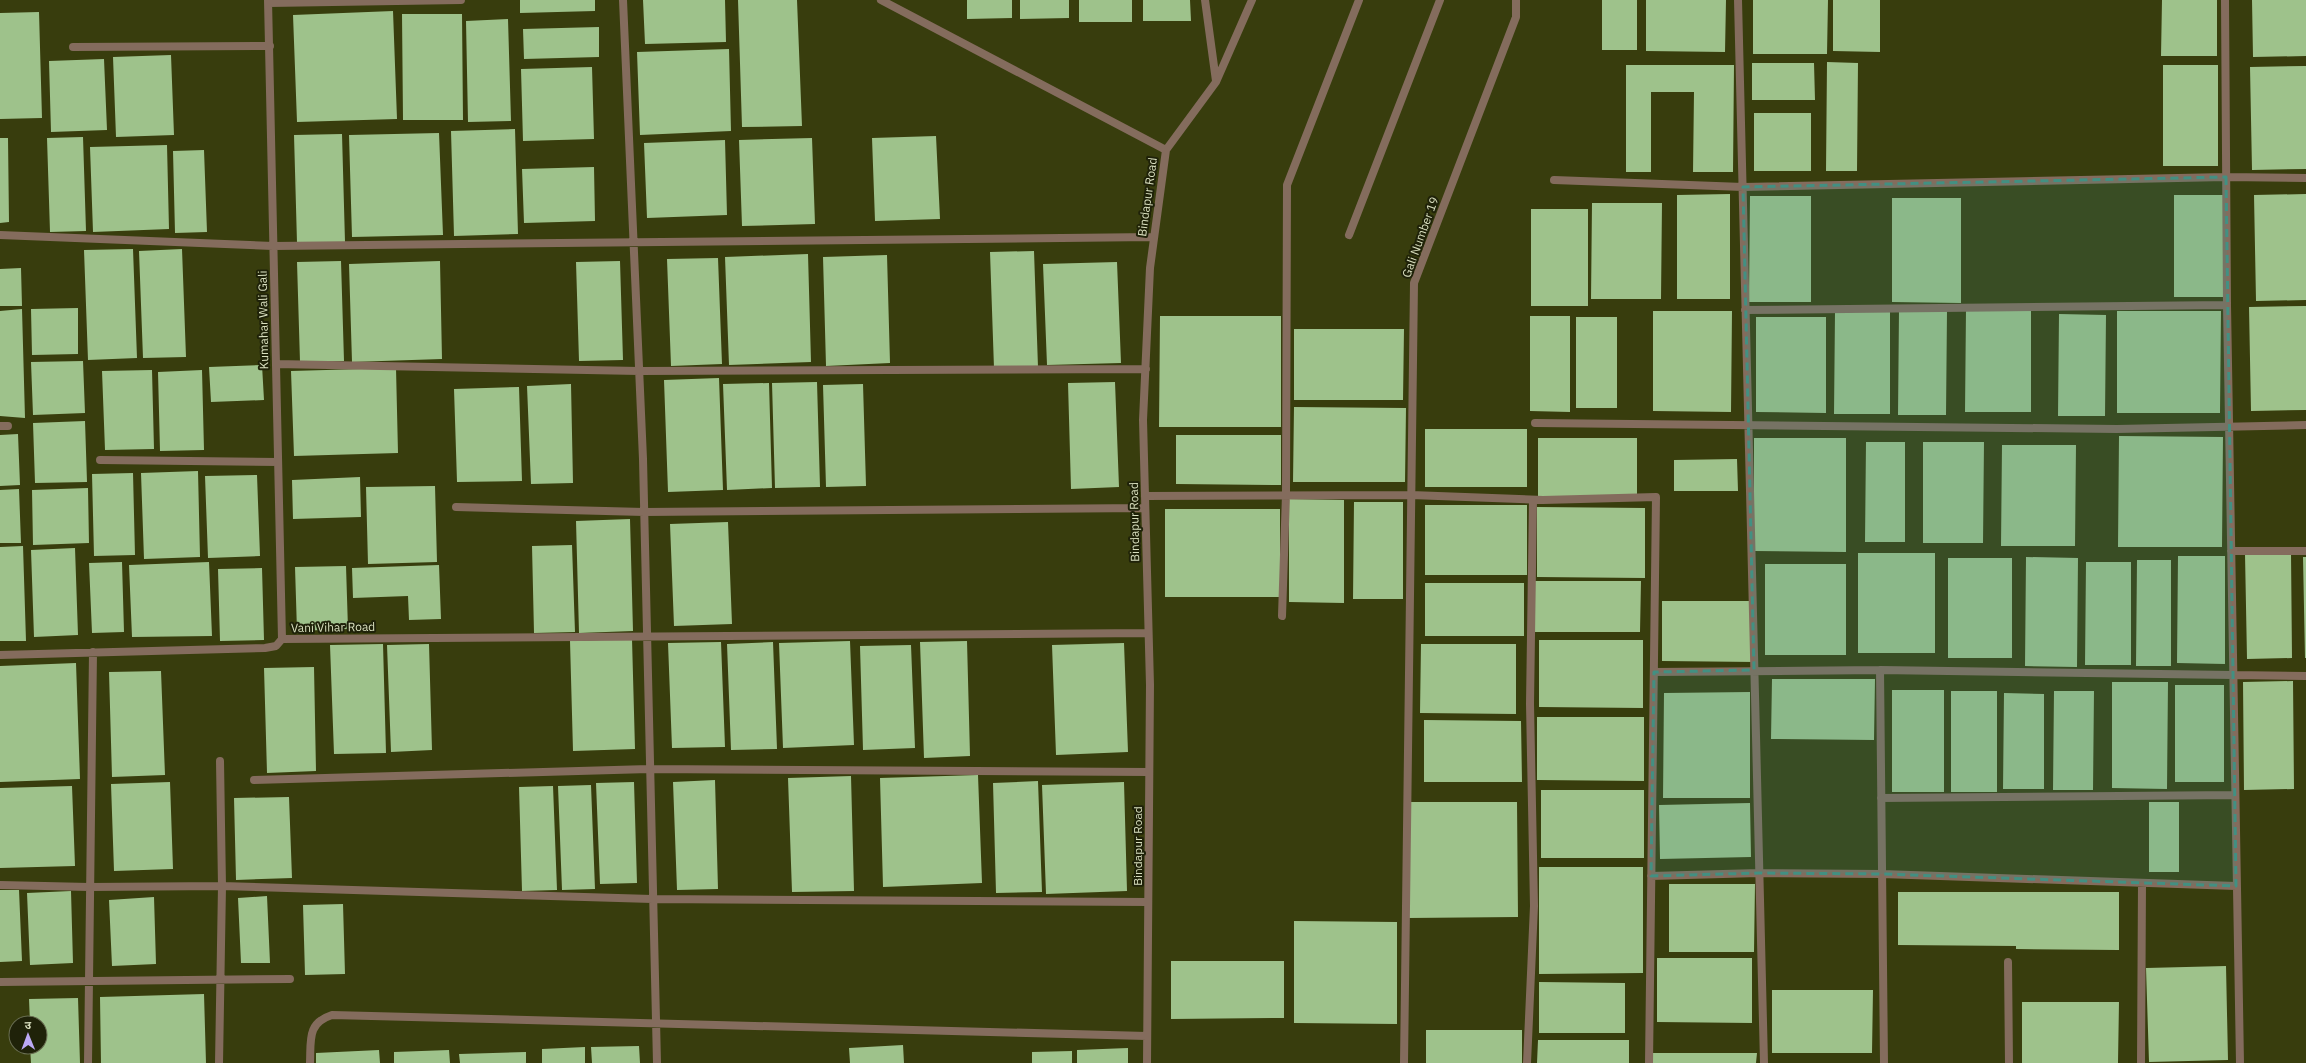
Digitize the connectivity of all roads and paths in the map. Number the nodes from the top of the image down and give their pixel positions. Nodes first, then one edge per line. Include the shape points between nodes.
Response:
1 (461, 0) edge
2 (623, 0) edge
3 (881, 0) edge
4 (1205, 0) edge
5 (1252, 0) edge
6 (1359, 0) edge
7 (1440, 0) edge
8 (1516, 0) edge
9 (1738, 0) edge
10 (2225, 0) edge
11 (268, 2) edge
12 (270, 46) junction
13 (73, 47) dead end
14 (1216, 82) junction
15 (1166, 150) junction
16 (2226, 177) junction
17 (2306, 178) edge
18 (1554, 180) dead end
19 (1742, 187) junction
20 (0, 235) edge
21 (1350, 235) dead end
22 (1153, 237) junction
23 (633, 243) junction
24 (273, 246) junction
25 (2227, 305) junction
26 (1745, 310) junction
27 (276, 364) junction
28 (1146, 370) junction
29 (639, 371) junction
30 (1535, 423) dead end
31 (2306, 425) edge
32 (1748, 426) junction
33 (2230, 426) junction
34 (100, 460) dead end
35 (278, 462) junction
36 (1286, 494) junction
37 (1411, 495) junction
38 (1145, 496) junction
39 (1533, 500) junction
40 (456, 507) dead end
41 (1145, 508) junction
42 (644, 512) junction
43 (2231, 551) junction
44 (2306, 551) edge
45 (1282, 616) dead end
46 (1148, 634) junction
47 (646, 636) junction
48 (282, 639) junction
49 (93, 652) junction
50 (0, 655) edge
51 (1754, 670) junction
52 (1880, 670) junction
53 (1654, 672) junction
54 (2233, 675) junction
55 (2306, 676) edge
56 (220, 761) dead end
57 (649, 768) junction
58 (1149, 772) junction
59 (254, 780) dead end
60 (2235, 795) junction
61 (1882, 798) junction
62 (1759, 872) junction
63 (1882, 874) junction
64 (1652, 876) junction
65 (2142, 883) junction
66 (0, 885) edge
67 (222, 886) junction
68 (2236, 886) junction
69 (89, 887) junction
70 (652, 899) junction
71 (1148, 902) junction
72 (2008, 962) dead end
73 (290, 979) dead end
74 (219, 980) junction
75 (0, 982) edge
76 (88, 982) junction
77 (656, 1024) junction
78 (1147, 1036) junction
79 (88, 1063) edge
80 (219, 1063) edge
81 (310, 1063) edge
82 (657, 1063) edge
83 (1147, 1063) edge
84 (1404, 1063) edge
85 (1527, 1063) edge
86 (1649, 1063) edge
87 (1764, 1063) edge
88 (1884, 1063) edge
89 (2009, 1063) edge
90 (2141, 1063) edge
91 (2240, 1063) edge

1 - 11 street
2 - 23 street
3 - 15 street
4 - 14 street
5 - 14 street, Bindapur Road
6 - 36 street via 1286,185
7 - 21 street
8 - 37 street, Gali Number 19 via 1516,17 1414,283
9 - 19 street
10 - 16 street
11 - 12 street, Kumahar Wali Gali
12 - 13 street
12 - 24 street, Kumahar Wali Gali
14 - 15 street, Bindapur Road
15 - 22 street, Bindapur Road
16 - 17 street
16 - 19 street
16 - 25 street
18 - 19 street
19 - 26 street
20 - 24 street
22 - 23 street
22 - 28 street, Bindapur Road
23 - 24 street
23 - 29 street
24 - 27 street, Kumahar Wali Gali
25 - 26 street
25 - 33 street
26 - 32 street
27 - 29 street
27 - 35 street, Kumahar Wali Gali
28 - 29 street
28 - 38 street, Bindapur Road via 1143,420
29 - 42 street
30 - 32 street
31 - 33 street
32 - 33 street via 2118,429
32 - 51 street
33 - 43 street
34 - 35 street
35 - 48 street, Kumahar Wali Gali
36 - 37 street
36 - 38 street
36 - 45 street
37 - 39 street
37 - 84 street, Gali Number 19
38 - 41 street, Bindapur Road
39 - 53 street via 1656,497
39 - 85 street via 1530,704 1534,906
40 - 42 street
41 - 42 street
41 - 46 street, Bindapur Road
42 - 47 street
43 - 44 street
43 - 54 street
46 - 47 street, Vani Vihar Road
46 - 58 street, Bindapur Road
47 - 48 street, Vani Vihar Road
47 - 57 street
48 - 49 street, Vani Vihar Road via 276,646 265,648
49 - 50 street, Vani Vihar Road
49 - 69 street
51 - 52 street
51 - 53 street
51 - 62 street
52 - 54 street
52 - 61 street
53 - 64 street
54 - 55 street
54 - 60 street
56 - 67 street
57 - 58 street
57 - 59 street
57 - 70 street
58 - 71 street, Bindapur Road
60 - 61 street
60 - 68 street
61 - 63 street
62 - 63 street
62 - 64 street
62 - 87 street
63 - 65 street
63 - 88 street
64 - 86 street
65 - 68 street
65 - 90 street
66 - 69 street
67 - 69 street
67 - 70 street
67 - 74 street
68 - 91 street
69 - 76 street
70 - 71 street
70 - 77 street
71 - 78 street, Bindapur Road
72 - 89 street
73 - 74 street
74 - 76 street
74 - 80 street
75 - 76 street
76 - 79 street
77 - 78 street
77 - 81 street via 332,1015 321,1019 314,1026
77 - 82 street
78 - 83 street, Bindapur Road

